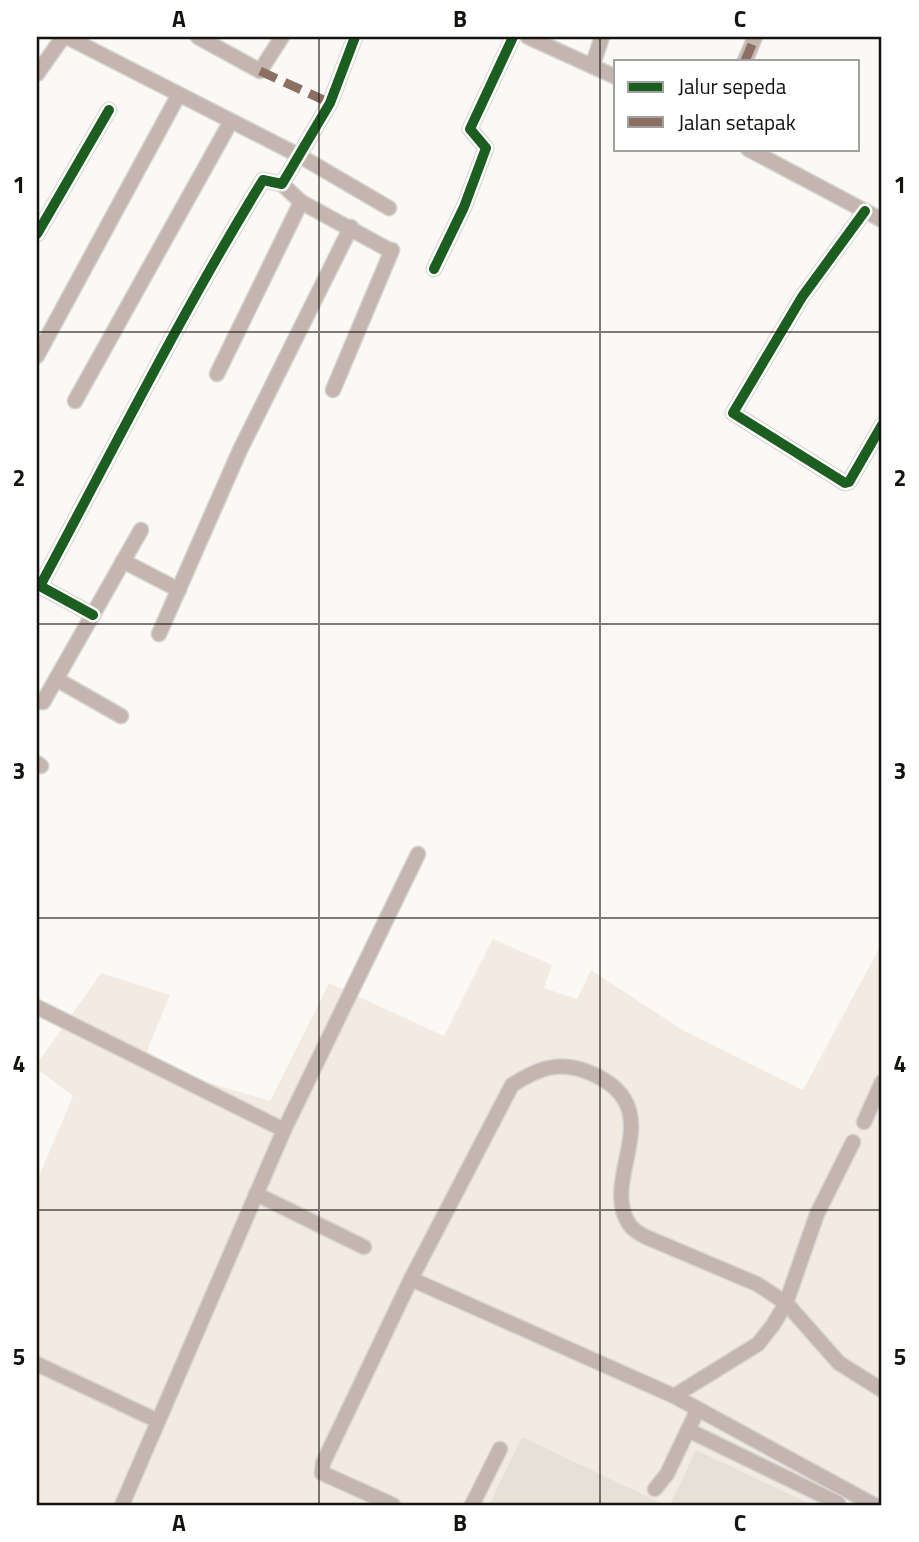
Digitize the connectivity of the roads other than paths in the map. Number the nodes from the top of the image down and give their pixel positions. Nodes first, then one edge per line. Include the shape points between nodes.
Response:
1 (65, 37) edge
2 (198, 37) edge
3 (282, 37) edge
4 (355, 37) edge
5 (513, 37) edge
6 (528, 37) edge
7 (602, 37) edge
8 (755, 37) edge
9 (744, 60) edge
10 (593, 64) junction
11 (37, 74) edge
12 (614, 76) edge
13 (178, 96) junction
14 (109, 110) dead end
15 (230, 123) junction
16 (750, 150) edge
17 (299, 156) junction
18 (282, 184) junction
19 (301, 202) junction
20 (389, 208) dead end
21 (865, 211) junction
22 (882, 220) edge
23 (351, 227) junction
24 (37, 234) edge
25 (434, 269) dead end
26 (37, 356) edge
27 (217, 374) dead end
28 (332, 390) dead end
29 (75, 401) dead end
30 (882, 425) edge
31 (141, 530) dead end
32 (123, 561) junction
33 (38, 587) edge
34 (179, 590) junction
35 (93, 615) junction
36 (159, 634) dead end
37 (56, 679) junction
38 (37, 702) edge
39 (121, 716) dead end
40 (418, 853) dead end
41 (37, 1007) edge
42 (882, 1082) edge
43 (863, 1122) dead end
44 (284, 1129) junction
45 (853, 1142) dead end
46 (256, 1194) junction
47 (364, 1247) dead end
48 (411, 1279) junction
49 (786, 1303) junction
50 (37, 1364) edge
51 (882, 1390) edge
52 (674, 1396) junction
53 (698, 1409) junction
54 (158, 1421) junction
55 (688, 1430) junction
56 (741, 1431) junction
57 (500, 1449) dead end
58 (730, 1451) junction
59 (796, 1461) junction
60 (787, 1479) junction
61 (655, 1489) dead end
62 (846, 1490) junction
63 (837, 1504) edge
64 (871, 1504) edge
65 (122, 1505) edge
66 (393, 1505) edge
67 (472, 1505) edge

1 - 11 street
1 - 13 street
2 - 3 street via 260,71
4 - 17 street via 330,103
5 - 25 street via 470,129 486,148
6 - 10 street
7 - 10 street
8 - 9 street
10 - 12 street
13 - 15 street
13 - 26 street
14 - 24 street
15 - 17 street
15 - 29 street
16 - 21 street
17 - 18 street
17 - 20 street
18 - 19 street
18 - 33 street via 263,180 233,229
19 - 23 street
19 - 27 street
21 - 22 street
21 - 30 street via 802,297 733,413 845,483
23 - 28 street via 391,250
23 - 34 street via 240,450
31 - 32 street
32 - 34 street
32 - 35 street
33 - 35 street
34 - 36 street
35 - 37 street
37 - 38 street via 43,702
37 - 39 street
40 - 44 street
41 - 44 street
42 - 43 street
44 - 46 street
45 - 49 street via 817,1214
46 - 47 street
46 - 54 street
48 - 49 street via 512,1085 554,1064 605,1079 620,1093 629,1112 631,1131 622,1198 630,1226 757,1284
48 - 52 street
48 - 66 street via 321,1468 322,1473
49 - 51 street via 839,1363
49 - 52 street via 758,1343
50 - 54 street
52 - 53 street
53 - 55 street
53 - 56 street
54 - 65 street
55 - 58 street
55 - 61 street
56 - 58 street
56 - 59 street
57 - 67 street
58 - 60 street
59 - 60 street
59 - 62 street
60 - 63 street
62 - 63 street
62 - 64 street

